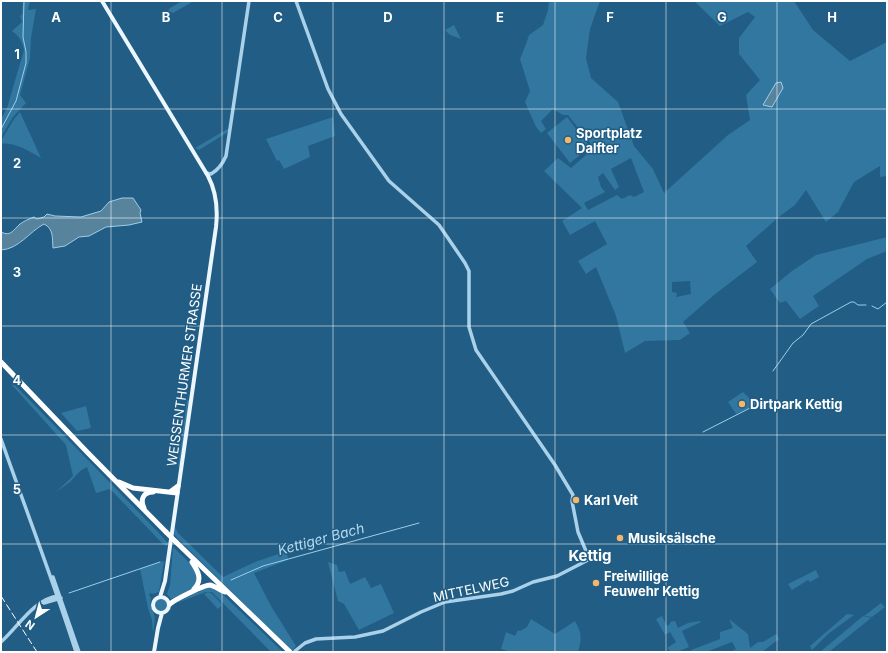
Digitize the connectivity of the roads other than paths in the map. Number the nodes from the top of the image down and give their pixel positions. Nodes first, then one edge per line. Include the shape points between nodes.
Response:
1 (102, 1) edge
2 (249, 1) edge
3 (296, 1) edge
4 (218, 168) junction
5 (214, 172) junction
6 (206, 173) junction
7 (212, 183) junction
8 (1, 362) edge
9 (1, 366) edge
10 (1, 439) edge
11 (110, 476) junction
12 (178, 486) junction
13 (170, 492) junction
14 (177, 495) junction
15 (148, 514) junction
16 (166, 534) junction
17 (37, 537) junction
18 (176, 543) junction
19 (192, 562) junction
20 (165, 581) junction
21 (54, 585) junction
22 (225, 592) junction
23 (59, 597) junction
24 (160, 597) junction
25 (51, 598) junction
26 (167, 601) junction
27 (41, 604) junction
28 (160, 613) junction
29 (1, 642) edge
30 (293, 651) edge
31 (77, 652) edge
32 (154, 652) edge
33 (286, 652) edge

1 - 6 main road, WEISSENTHURMER STRASSE
2 - 4 street via 227,151
3 - 30 street, MITTELWEG via 336,106 389,181 433,218 465,263 468,271 469,318 476,350 573,495 578,532 591,556 590,559 557,576 517,589 501,594 445,602 383,631 355,637 316,639
4 - 5 street
4 - 6 street
5 - 6 street
5 - 7 street
6 - 7 main road, WEISSENTHURMER STRASSE
7 - 12 main road, WEISSENTHURMER STRASSE via 217,204 216,227
8 - 11 highway
9 - 16 highway via 85,455
10 - 17 street
11 - 13 highway via 130,487
11 - 15 highway
12 - 13 highway
12 - 14 main road, WEISSENTHURMER STRASSE
13 - 14 highway
14 - 15 highway via 147,493 142,504
14 - 20 main road, WEISSENTHURMER STRASSE
15 - 16 highway
16 - 18 highway, bridge
17 - 21 street
17 - 23 street
18 - 19 highway
18 - 30 highway
19 - 22 highway
19 - 26 highway via 199,574 196,586 190,592
20 - 24 main road, WEISSENTHURMER STRASSE
20 - 26 main road, WEISSENTHURMER STRASSE
21 - 23 street
21 - 25 street
22 - 26 highway via 212,586 204,586 174,601
22 - 33 highway
23 - 25 street
23 - 27 street
23 - 31 street
24 - 26 main road
24 - 28 main road via 153,604 154,609
25 - 27 street
26 - 28 main road via 168,610
27 - 29 street
28 - 32 main road

